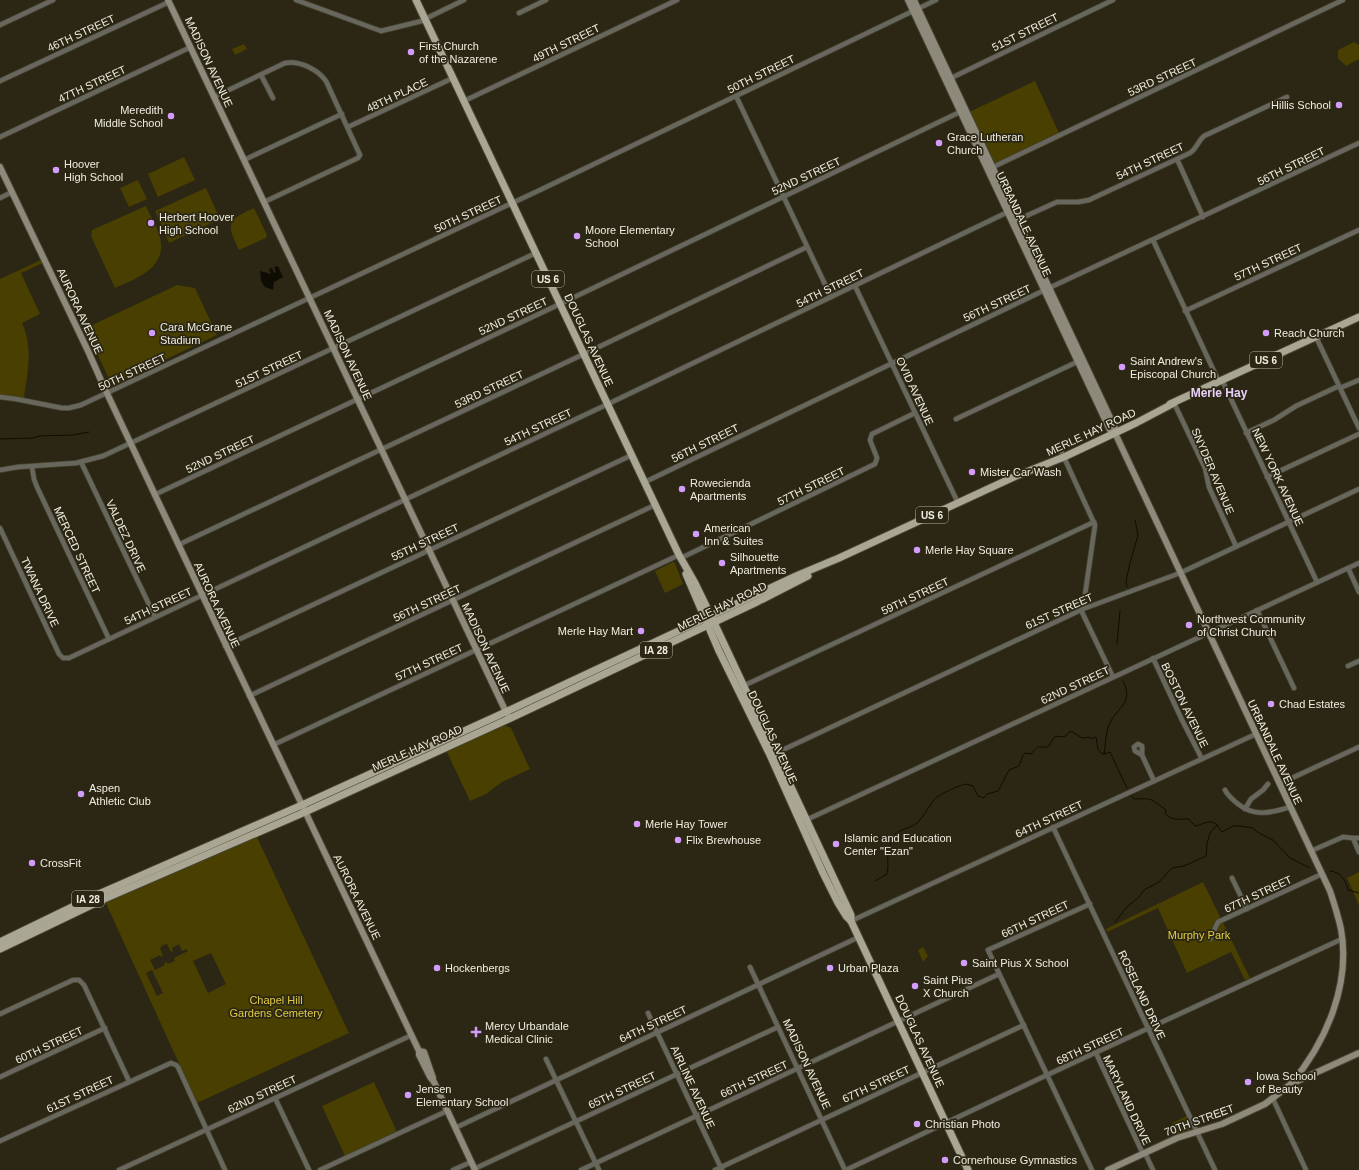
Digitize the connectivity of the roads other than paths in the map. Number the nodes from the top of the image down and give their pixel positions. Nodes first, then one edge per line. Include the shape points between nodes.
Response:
1 (53, 0) edge
2 (296, 0) edge
3 (416, 0) edge
4 (464, 0) edge
5 (546, 0) edge
6 (676, 0) edge
7 (908, 0) edge
8 (914, 0) edge
9 (936, 0) edge
10 (1113, 0) edge
11 (1343, 0) edge
12 (169, 1) edge
13 (916, 10) junction
14 (519, 13) dead end
15 (425, 20) junction
16 (0, 25) edge
17 (191, 47) junction
18 (261, 75) junction
19 (453, 78) junction
20 (948, 79) junction
21 (0, 81) edge
22 (736, 96) junction
23 (1287, 96) dead end
24 (214, 97) junction
25 (273, 98) dead end
26 (464, 101) junction
27 (963, 111) junction
28 (342, 114) junction
29 (348, 127) junction
30 (0, 137) edge
31 (1359, 143) edge
32 (1177, 159) junction
33 (244, 160) junction
34 (0, 167) edge
35 (990, 168) junction
36 (12, 192) junction
37 (783, 196) junction
38 (0, 198) edge
39 (264, 202) junction
40 (512, 203) junction
41 (1010, 211) junction
42 (1203, 217) junction
43 (1015, 221) junction
44 (1359, 230) edge
45 (1153, 240) junction
46 (807, 247) junction
47 (536, 253) junction
48 (855, 286) junction
49 (1047, 290) junction
50 (830, 297) junction
51 (310, 298) junction
52 (560, 304) junction
53 (1185, 311) junction
54 (1359, 317) edge
55 (1316, 337) junction
56 (333, 348) junction
57 (584, 354) junction
58 (1080, 360) junction
59 (892, 363) junction
60 (1359, 380) edge
61 (1220, 381) junction
62 (1340, 387) junction
63 (107, 394) junction
64 (0, 398) edge
65 (357, 399) junction
66 (1174, 403) junction
67 (608, 404) junction
68 (915, 413) junction
69 (956, 419) dead end
70 (1359, 428) edge
71 (1113, 430) junction
72 (1246, 433) junction
73 (1359, 434) edge
74 (130, 444) junction
75 (381, 449) junction
76 (632, 455) junction
77 (1063, 455) junction
78 (81, 462) junction
79 (32, 467) junction
80 (0, 470) edge
81 (1267, 477) junction
82 (645, 482) junction
83 (1359, 489) edge
84 (154, 494) junction
85 (405, 500) junction
86 (958, 503) junction
87 (655, 505) junction
88 (1094, 522) junction
89 (1289, 522) junction
90 (0, 528) edge
91 (178, 545) junction
92 (1236, 546) junction
93 (429, 550) junction
94 (680, 557) junction
95 (1359, 563) edge
96 (1348, 568) junction
97 (1180, 573) junction
98 (1317, 582) junction
99 (1359, 592) edge
100 (202, 595) junction
101 (453, 600) junction
102 (1082, 609) junction
103 (1257, 610) junction
104 (155, 617) junction
105 (710, 621) junction
106 (1208, 633) junction
107 (109, 639) junction
108 (225, 646) junction
109 (476, 650) junction
110 (69, 658) joint
111 (1153, 658) junction
112 (1359, 661) edge
113 (1348, 666) dead end
114 (1113, 677) junction
115 (740, 688) junction
116 (1294, 688) dead end
117 (249, 696) junction
118 (508, 715) junction
119 (1256, 734) junction
120 (273, 745) junction
121 (1359, 746) edge
122 (773, 754) junction
123 (1142, 755) dead end
124 (1202, 759) junction
125 (1154, 781) junction
126 (1268, 784) dead end
127 (1279, 784) junction
128 (1225, 790) dead end
129 (1290, 807) junction
130 (303, 808) junction
131 (1245, 809) junction
132 (802, 822) junction
133 (1053, 827) junction
134 (1353, 838) junction
135 (1359, 838) edge
136 (1311, 851) junction
137 (1359, 852) edge
138 (1322, 874) junction
139 (1232, 878) dead end
140 (1090, 904) junction
141 (1247, 909) junction
142 (851, 921) junction
143 (859, 937) junction
144 (1210, 939) dead end
145 (1342, 939) junction
146 (0, 942) edge
147 (0, 949) edge
148 (750, 967) dead end
149 (999, 974) junction
150 (758, 985) junction
151 (648, 1012) dead end
152 (0, 1014) edge
153 (898, 1021) junction
154 (1024, 1025) junction
155 (778, 1027) junction
156 (105, 1028) junction
157 (1149, 1029) junction
158 (657, 1032) junction
159 (412, 1035) junction
160 (1096, 1053) junction
161 (1359, 1053) edge
162 (546, 1059) dead end
163 (798, 1068) junction
164 (923, 1073) junction
165 (677, 1074) junction
166 (1048, 1075) junction
167 (0, 1077) edge
168 (556, 1080) junction
169 (129, 1081) junction
170 (1291, 1084) junction
171 (275, 1098) junction
172 (1272, 1099) junction
173 (447, 1111) junction
174 (697, 1116) junction
175 (822, 1120) junction
176 (576, 1122) junction
177 (946, 1123) junction
178 (455, 1128) junction
179 (207, 1130) junction
180 (1197, 1132) junction
181 (0, 1141) edge
182 (1144, 1153) junction
183 (471, 1162) junction
184 (596, 1163) junction
185 (722, 1169) edge
186 (119, 1170) edge
187 (225, 1170) edge
188 (309, 1170) edge
189 (320, 1170) edge
190 (453, 1170) edge
191 (475, 1170) edge
192 (582, 1170) edge
193 (599, 1170) edge
194 (715, 1170) edge
195 (846, 1170) edge
196 (968, 1170) edge
197 (1092, 1170) edge
198 (1108, 1170) edge
199 (1154, 1170) edge
200 (1215, 1170) edge
201 (1306, 1170) edge

1 - 16 street
2 - 15 street via 381,31
3 - 15 main road, DOUGLAS AVENUE / US 6
4 - 15 street
5 - 14 street
6 - 26 street, 49TH STREET
7 - 13 street, URBANDALE AVENUE
8 - 13 street, URBANDALE AVENUE
9 - 13 street, 50TH STREET
10 - 20 street, 51ST STREET
11 - 35 street, 53RD STREET
12 - 17 street, MADISON AVENUE
12 - 21 street, 46TH STREET
13 - 20 street, URBANDALE AVENUE
13 - 22 street, 50TH STREET
15 - 19 main road, DOUGLAS AVENUE / US 6
17 - 24 street, MADISON AVENUE
17 - 30 street, 47TH STREET
18 - 24 street
18 - 25 street
18 - 28 street via 291,62 315,70 326,81
19 - 26 main road, DOUGLAS AVENUE / US 6
19 - 29 street, 48TH PLACE
20 - 27 street, URBANDALE AVENUE
22 - 37 street
22 - 40 street, 50TH STREET
23 - 32 street, 54TH STREET via 1204,136 1193,151
24 - 33 street, MADISON AVENUE
26 - 40 main road, DOUGLAS AVENUE / US 6
27 - 35 street, URBANDALE AVENUE
27 - 37 street, 52ND STREET
28 - 29 street
28 - 33 street
29 - 39 street via 360,152 358,158
31 - 42 street, 56TH STREET
32 - 42 street
32 - 43 street, 54TH STREET via 1089,200 1057,202
33 - 39 street, MADISON AVENUE
34 - 36 street, AURORA AVENUE
35 - 41 street, URBANDALE AVENUE
36 - 38 street
36 - 63 street, AURORA AVENUE
37 - 46 street
37 - 52 street, 52ND STREET
39 - 51 street, MADISON AVENUE
40 - 47 main road, DOUGLAS AVENUE / US 6
40 - 51 street, 50TH STREET
41 - 43 street, URBANDALE AVENUE
41 - 48 street, 54TH STREET
42 - 45 street, 56TH STREET
43 - 49 street, URBANDALE AVENUE
44 - 53 street, 57TH STREET
45 - 49 street, 56TH STREET
45 - 53 street, NEW YORK AVENUE
46 - 50 street
46 - 57 street, 53RD STREET
47 - 52 main road, DOUGLAS AVENUE / US 6
47 - 56 street, 51ST STREET
48 - 50 street, 54TH STREET
48 - 59 street, OVID AVENUE
49 - 58 street, URBANDALE AVENUE
49 - 59 street, 56TH STREET
50 - 67 street, 54TH STREET
51 - 56 street, MADISON AVENUE
51 - 63 street, 50TH STREET
52 - 57 main road, DOUGLAS AVENUE / US 6
52 - 65 street, 52ND STREET
53 - 61 street, NEW YORK AVENUE
54 - 55 main road, MERLE HAY ROAD / US 6
55 - 61 main road, MERLE HAY ROAD / US 6
55 - 62 street
56 - 65 street, MADISON AVENUE
56 - 74 street, 51ST STREET
57 - 67 main road, DOUGLAS AVENUE / US 6
57 - 75 street, 53RD STREET
58 - 69 street
58 - 71 street, URBANDALE AVENUE
59 - 68 street, OVID AVENUE
59 - 82 street, 56TH STREET
60 - 62 street
61 - 66 main road, MERLE HAY ROAD / US 6
61 - 72 street, NEW YORK AVENUE
62 - 70 street
62 - 72 street via 1296,406
63 - 64 street, 50TH STREET via 69,408
63 - 74 street, AURORA AVENUE
65 - 75 street, MADISON AVENUE
65 - 84 street, 52ND STREET
66 - 71 main road, MERLE HAY ROAD / US 6
66 - 92 street, SNYDER AVENUE via 1205,468 1209,487
67 - 76 main road, DOUGLAS AVENUE / US 6
67 - 85 street, 54TH STREET
68 - 86 street, OVID AVENUE
68 - 94 street, 57TH STREET via 872,434 870,440 877,458 875,464
71 - 77 main road, MERLE HAY ROAD / US 6
71 - 97 street, URBANDALE AVENUE
72 - 81 street, NEW YORK AVENUE
73 - 81 street
74 - 78 street, 51ST STREET
74 - 84 street, AURORA AVENUE
75 - 85 street, MADISON AVENUE
75 - 91 street, 53RD STREET
76 - 82 main road, DOUGLAS AVENUE / US 6
76 - 93 street, 55TH STREET
77 - 86 main road, MERLE HAY ROAD / US 6
77 - 88 street
78 - 79 street, 51ST STREET
78 - 104 street, VALDEZ DRIVE
79 - 80 street, 51ST STREET
79 - 107 street, MERCED STREET via 34,479
81 - 89 street, NEW YORK AVENUE
82 - 87 main road, DOUGLAS AVENUE / US 6
83 - 89 street, 61ST STREET
84 - 91 street, AURORA AVENUE
85 - 93 street, MADISON AVENUE
85 - 100 street, 54TH STREET
86 - 105 main road, MERLE HAY ROAD / US 6 via 803,573
87 - 94 main road, DOUGLAS AVENUE / US 6
87 - 101 street, 56TH STREET
88 - 102 street
88 - 115 street, 59TH STREET
89 - 92 street, 61ST STREET
89 - 98 street, NEW YORK AVENUE
90 - 110 street, TWANA DRIVE via 59,654 63,658
91 - 100 street, AURORA AVENUE
92 - 97 street, 61ST STREET
93 - 101 street, MADISON AVENUE
93 - 108 street, 55TH STREET
94 - 105 main road, DOUGLAS AVENUE / US 6
94 - 109 street, 57TH STREET
95 - 96 street, 62ND STREET
96 - 98 street, 62ND STREET
96 - 99 street
97 - 102 street, 61ST STREET
97 - 106 street, URBANDALE AVENUE
98 - 103 street, 62ND STREET
100 - 104 street, 54TH STREET
100 - 108 street, AURORA AVENUE
101 - 109 street, MADISON AVENUE
101 - 117 street, 56TH STREET
102 - 114 street
102 - 122 street, 61ST STREET
103 - 106 street, 62ND STREET
103 - 116 street
104 - 107 street, 54TH STREET
105 - 115 main road, DOUGLAS AVENUE
105 - 118 main road, MERLE HAY ROAD / IA 28
106 - 111 street, 62ND STREET
106 - 119 street, URBANDALE AVENUE
107 - 110 street, 54TH STREET
108 - 117 street, AURORA AVENUE
109 - 118 street, MADISON AVENUE
109 - 120 street, 57TH STREET
111 - 114 street, 62ND STREET
111 - 124 street, BOSTON AVENUE
112 - 113 street
114 - 132 street, 62ND STREET
115 - 122 main road, DOUGLAS AVENUE
117 - 120 street, AURORA AVENUE
118 - 130 main road, MERLE HAY ROAD / IA 28
119 - 124 street, 64TH STREET
119 - 127 street, URBANDALE AVENUE
120 - 130 street, AURORA AVENUE
121 - 127 street
122 - 132 main road, DOUGLAS AVENUE
123 - 125 street
124 - 125 street, 64TH STREET
125 - 133 street, 64TH STREET
126 - 131 street via 1254,795
127 - 129 street, URBANDALE AVENUE
128 - 131 street
129 - 131 street via 1260,813
129 - 136 street, URBANDALE AVENUE
130 - 146 main road, MERLE HAY ROAD / IA 28 via 101,893
130 - 147 main road, MERLE HAY ROAD / IA 28
130 - 159 street, AURORA AVENUE
132 - 142 main road, DOUGLAS AVENUE via 833,894
133 - 140 street, ROSELAND DRIVE
133 - 142 street, 64TH STREET
134 - 135 street
134 - 136 street via 1342,837
134 - 137 street
136 - 138 street, URBANDALE AVENUE
138 - 141 street, 67TH STREET
138 - 145 street, URBANDALE AVENUE via 1333,900
139 - 141 street
140 - 149 street, 66TH STREET via 988,950
140 - 157 street, ROSELAND DRIVE
141 - 144 street, 67TH STREET via 1218,922
142 - 143 main road, DOUGLAS AVENUE
143 - 150 street, 64TH STREET
143 - 153 main road, DOUGLAS AVENUE
145 - 157 street, 68TH STREET
145 - 170 street, URBANDALE AVENUE via 1342,976 1332,1014 1313,1053
148 - 150 street, MADISON AVENUE
149 - 153 street, 66TH STREET
149 - 154 street
150 - 155 street, MADISON AVENUE
150 - 158 street, 64TH STREET
151 - 158 street, AIRLINE AVENUE
152 - 156 street via 73,980 79,980
153 - 163 street, 66TH STREET
153 - 164 main road, DOUGLAS AVENUE
154 - 164 street, 67TH STREET
154 - 166 street
155 - 163 street, MADISON AVENUE
155 - 165 street, 65TH STREET
156 - 167 street, 60TH STREET
156 - 169 street
157 - 160 street, 68TH STREET
157 - 180 street, ROSELAND DRIVE
158 - 165 street, AIRLINE AVENUE
158 - 168 street, 64TH STREET
159 - 171 street, 62ND STREET
159 - 173 street, AURORA AVENUE via 419,1051 424,1052
160 - 166 street, 68TH STREET
160 - 182 street, MARYLAND DRIVE
161 - 170 street, 70TH STREET
162 - 168 street
163 - 174 street, 66TH STREET
163 - 175 street, MADISON AVENUE
164 - 175 street, 67TH STREET
164 - 177 main road, DOUGLAS AVENUE
165 - 174 street, AIRLINE AVENUE
165 - 176 street, 65TH STREET
166 - 177 street, 68TH STREET
166 - 197 street
168 - 176 street
168 - 178 street, 64TH STREET
169 - 179 street, 61ST STREET via 173,1063 178,1067
169 - 181 street, 61ST STREET
170 - 172 street, 70TH STREET
171 - 179 street, 62ND STREET
171 - 188 street
172 - 180 street, 70TH STREET via 1222,1124
172 - 201 street
173 - 178 street, AURORA AVENUE
173 - 189 street
174 - 184 street, 66TH STREET
174 - 185 street, AIRLINE AVENUE
175 - 185 street, 67TH STREET
175 - 195 street, MADISON AVENUE
176 - 184 street
176 - 191 street, 65TH STREET
177 - 195 street, 68TH STREET
177 - 196 main road, DOUGLAS AVENUE
178 - 183 street, AURORA AVENUE
179 - 186 street, 62ND STREET
179 - 187 street
180 - 182 street, 70TH STREET
180 - 200 street, ROSELAND DRIVE
182 - 198 street, 70TH STREET
182 - 199 street, MARYLAND DRIVE
183 - 190 street
183 - 191 street, AURORA AVENUE
184 - 192 street, 66TH STREET
184 - 193 street
185 - 194 street, 67TH STREET

